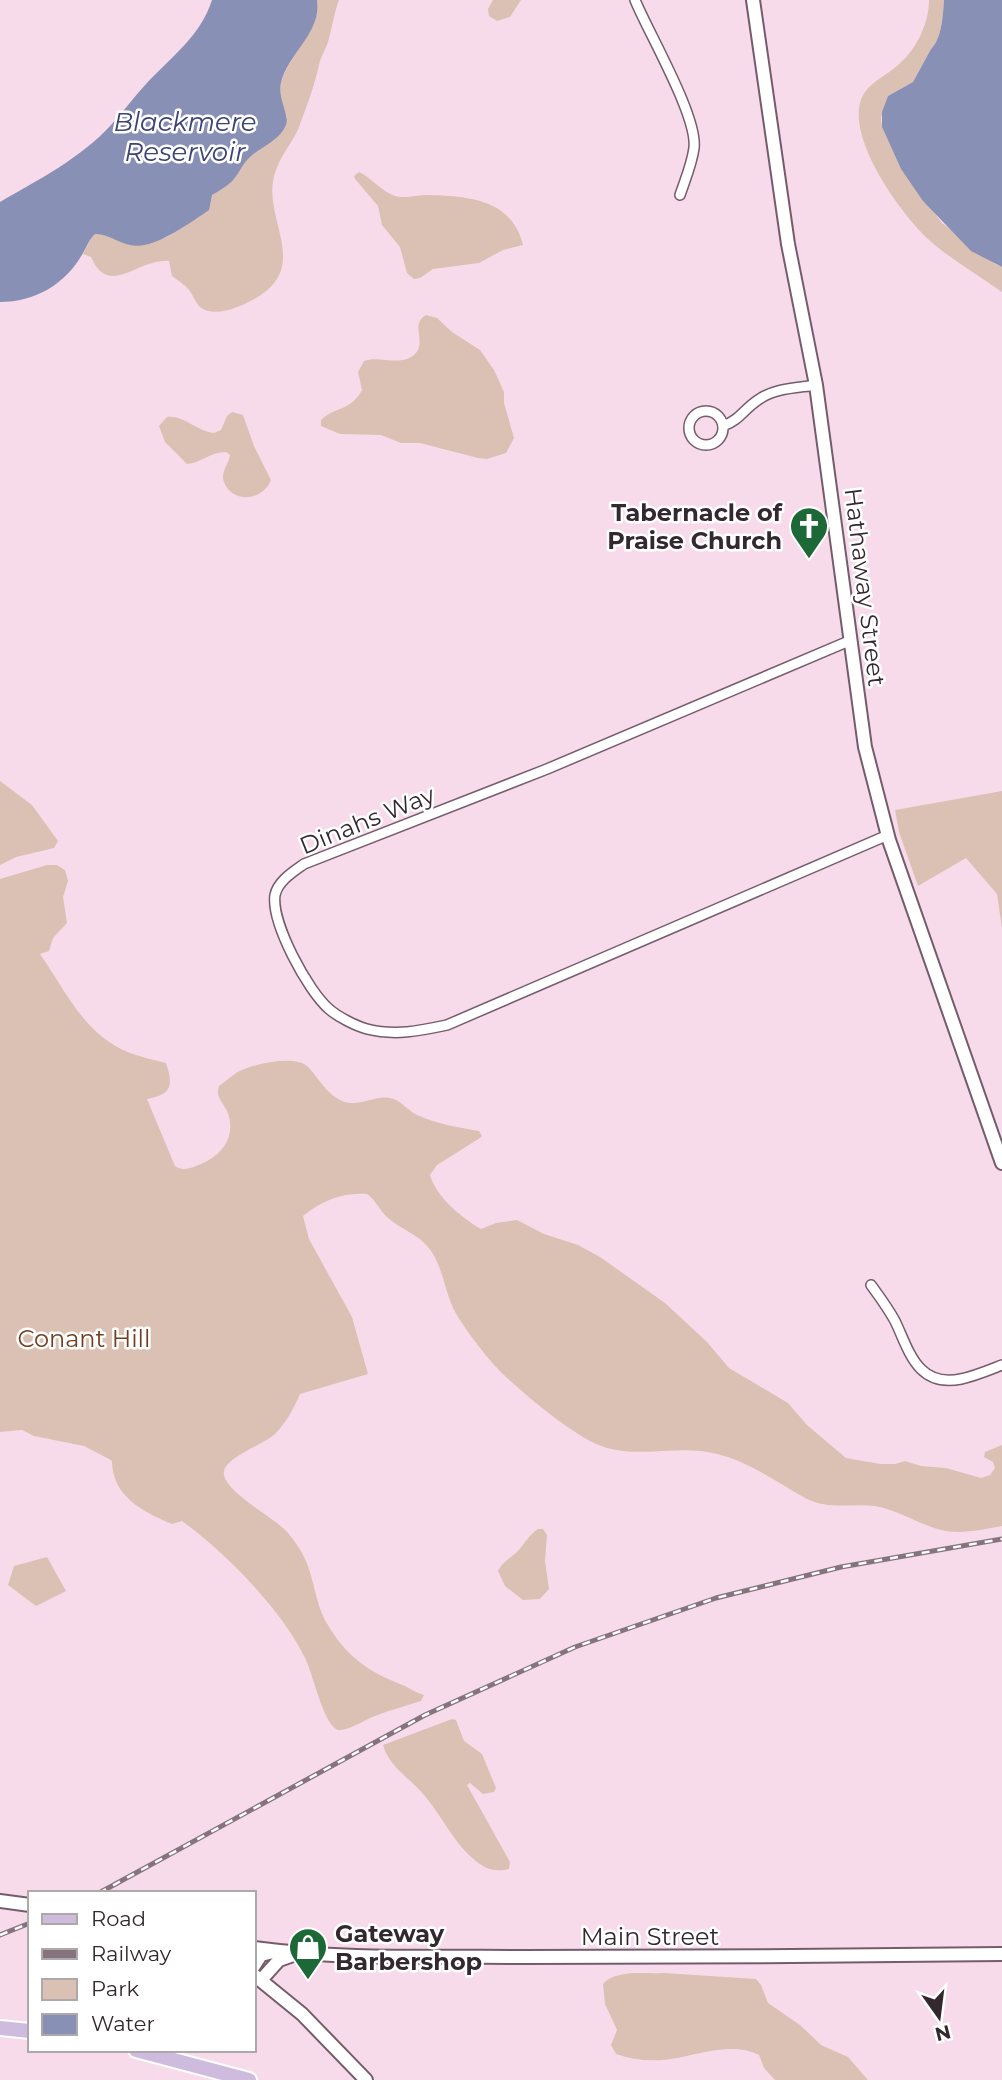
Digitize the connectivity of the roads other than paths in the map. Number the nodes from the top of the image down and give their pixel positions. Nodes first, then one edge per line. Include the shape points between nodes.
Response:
1 (635, 0) edge
2 (753, 0) edge
3 (680, 195) dead end
4 (816, 385) junction
5 (723, 426) dead end
6 (849, 642) junction
7 (888, 835) junction
8 (1002, 1163) edge
9 (871, 1285) dead end
10 (1002, 1365) edge
11 (0, 1901) edge
12 (28, 1905) edge
13 (256, 1948) edge
14 (277, 1951) junction
15 (298, 1953) junction
16 (1002, 1954) edge
17 (256, 1963) edge
18 (257, 1978) edge
19 (0, 2028) edge
20 (28, 2031) edge
21 (331, 2045) junction
22 (144, 2052) edge
23 (249, 2080) edge
24 (354, 2080) edge
25 (366, 2080) edge

1 - 3 street via 677,88 695,142
2 - 4 street, Hathaway Street via 788,244
4 - 5 street via 770,393 755,401 741,418
4 - 6 street, Hathaway Street
6 - 7 street, Hathaway Street via 865,747
6 - 7 street, Dinahs Way via 547,769 303,864 278,886 275,904 302,975 329,1010 365,1028 412,1032 456,1021
7 - 8 street, Hathaway Street
9 - 10 street via 908,1353 923,1371 949,1380
11 - 12 street
13 - 14 street, Main Street
14 - 15 street, Main Street
14 - 17 street via 261,1955
15 - 16 street, Main Street via 644,1958
15 - 18 street via 279,1960
18 - 21 street via 302,2014
19 - 20 main road
21 - 24 street
21 - 25 street
22 - 23 main road

